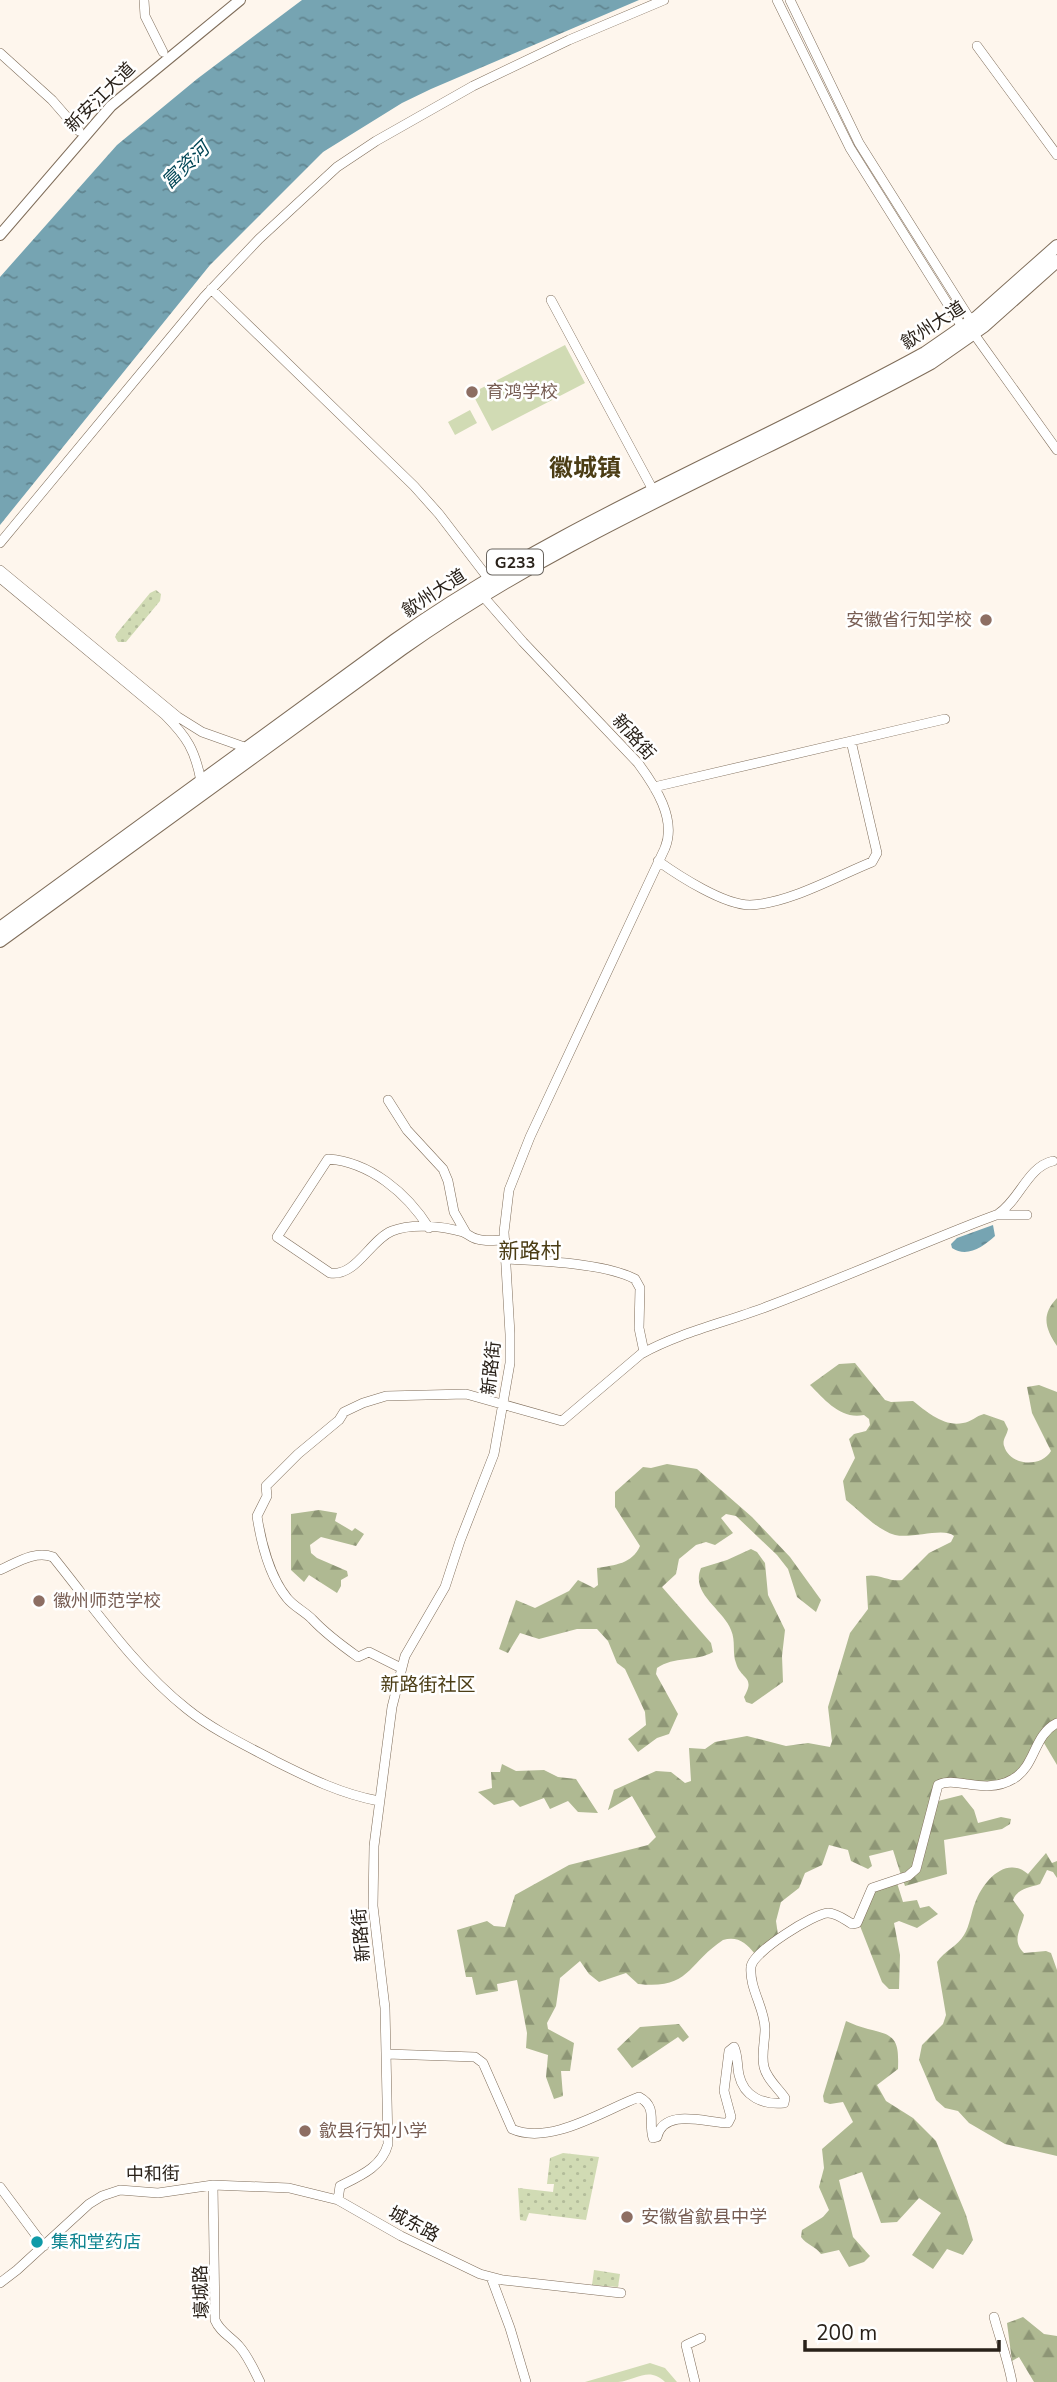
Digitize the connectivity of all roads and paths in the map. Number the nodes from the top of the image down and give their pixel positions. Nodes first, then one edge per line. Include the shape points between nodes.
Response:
1 (144, 0) edge
2 (228, 0) edge
3 (240, 0) edge
4 (664, 0) edge
5 (777, 0) edge
6 (790, 0) edge
7 (977, 46) dead end
8 (163, 52) junction
9 (0, 53) edge
10 (79, 131) junction
11 (1057, 155) edge
12 (0, 223) edge
13 (0, 235) edge
14 (1057, 246) edge
15 (1057, 261) edge
16 (211, 289) junction
17 (551, 300) dead end
18 (971, 331) junction
19 (1057, 450) edge
20 (653, 490) junction
21 (0, 543) edge
22 (0, 570) edge
23 (0, 578) edge
24 (488, 578) junction
25 (482, 595) junction
26 (945, 719) dead end
27 (851, 741) junction
28 (247, 748) junction
29 (201, 781) junction
30 (654, 787) junction
31 (658, 861) junction
32 (1, 926) edge
33 (0, 941) edge
34 (388, 1100) dead end
35 (1053, 1161) dead end
36 (996, 1215) junction
37 (1027, 1215) dead end
38 (429, 1228) junction
39 (466, 1233) junction
40 (505, 1240) junction
41 (506, 1259) junction
42 (645, 1352) junction
43 (503, 1406) junction
44 (0, 1570) edge
45 (401, 1668) junction
46 (1057, 1723) edge
47 (379, 1801) junction
48 (387, 2054) junction
49 (214, 2185) junction
50 (0, 2187) edge
51 (338, 2200) junction
52 (44, 2246) junction
53 (491, 2277) junction
54 (0, 2283) edge
55 (621, 2293) dead end
56 (994, 2317) dead end
57 (701, 2338) dead end
58 (260, 2382) edge
59 (526, 2382) edge
60 (695, 2382) edge
61 (1012, 2382) edge

1 - 8 street via 145,16
2 - 8 main road, 新安江大道
3 - 13 main road, 新安江大道 via 111,106
4 - 16 street via 502,72 370,144 308,192
5 - 18 street via 850,148
6 - 18 street via 859,143
7 - 11 street
8 - 10 main road, 新安江大道
9 - 10 street
10 - 12 main road, 新安江大道
14 - 18 highway, 歙州大道 / G233
15 - 18 highway, 歙州大道 / G233
16 - 21 street
16 - 24 street via 414,486
17 - 20 street
18 - 19 street
18 - 20 highway, 歙州大道 / G233
18 - 25 highway, 歙州大道 / G233 via 917,370 575,542
20 - 24 highway, 歙州大道 / G233
22 - 28 street via 177,718
23 - 29 street via 178,729 192,748
24 - 28 highway, 歙州大道 / G233 via 415,625
25 - 30 street, 新路街 via 638,763
25 - 33 highway, 歙州大道 / G233
26 - 27 street
27 - 30 street
27 - 31 street via 877,853 872,862 803,892 751,905 710,892
28 - 29 highway, 歙州大道 / G233
29 - 32 highway, 歙州大道 / G233
30 - 31 street, 新路街 via 669,825
31 - 40 street, 新路街 via 530,1137 507,1198
34 - 39 street via 407,1130 443,1169 454,1212
35 - 36 street via 1037,1168 1009,1206
36 - 37 street
36 - 42 street
38 - 38 street via 390,1232 336,1274 277,1237 328,1158 353,1163 376,1175 409,1201
38 - 39 street
39 - 40 street via 480,1240
40 - 41 street, 新路街
41 - 42 street via 587,1268 635,1279 640,1289 639,1328
41 - 43 street, 新路街 via 511,1348
42 - 43 street via 562,1420
43 - 45 street, 新路街 via 494,1454 445,1587
43 - 45 street via 466,1394 372,1399 344,1412 266,1486 258,1520 267,1562 288,1599 358,1657 369,1652
44 - 47 street via 33,1556 53,1557 140,1664 195,1716 313,1780 351,1796
45 - 47 street, 新路街 via 388,1725
46 - 48 street via 1045,1732 1030,1763 1012,1780 980,1788 947,1781 938,1785 918,1867 908,1876 872,1888 857,1923 833,1914 820,1915 753,1959 765,2026 764,2065 784,2103 760,2101 748,2093 740,2080 734,2047 729,2051 724,2086 731,2117 728,2123 677,2120 662,2126 653,2138 654,2118 647,2102 639,2097 577,2123 541,2133 520,2132 511,2127 479,2059
47 - 48 street, 新路街 via 373,1906
48 - 51 street, 新路街 via 387,2148 378,2162 340,2186
49 - 51 street, 城东路 via 289,2188
49 - 52 street, 中和街 via 170,2192 108,2193 89,2204
49 - 58 street, 壕城路 via 215,2320 239,2346
50 - 52 street
51 - 53 street, 城东路 via 401,2236
52 - 54 street, 中和街
53 - 55 street, 城东路
53 - 59 street
56 - 61 street
57 - 60 street via 686,2345

